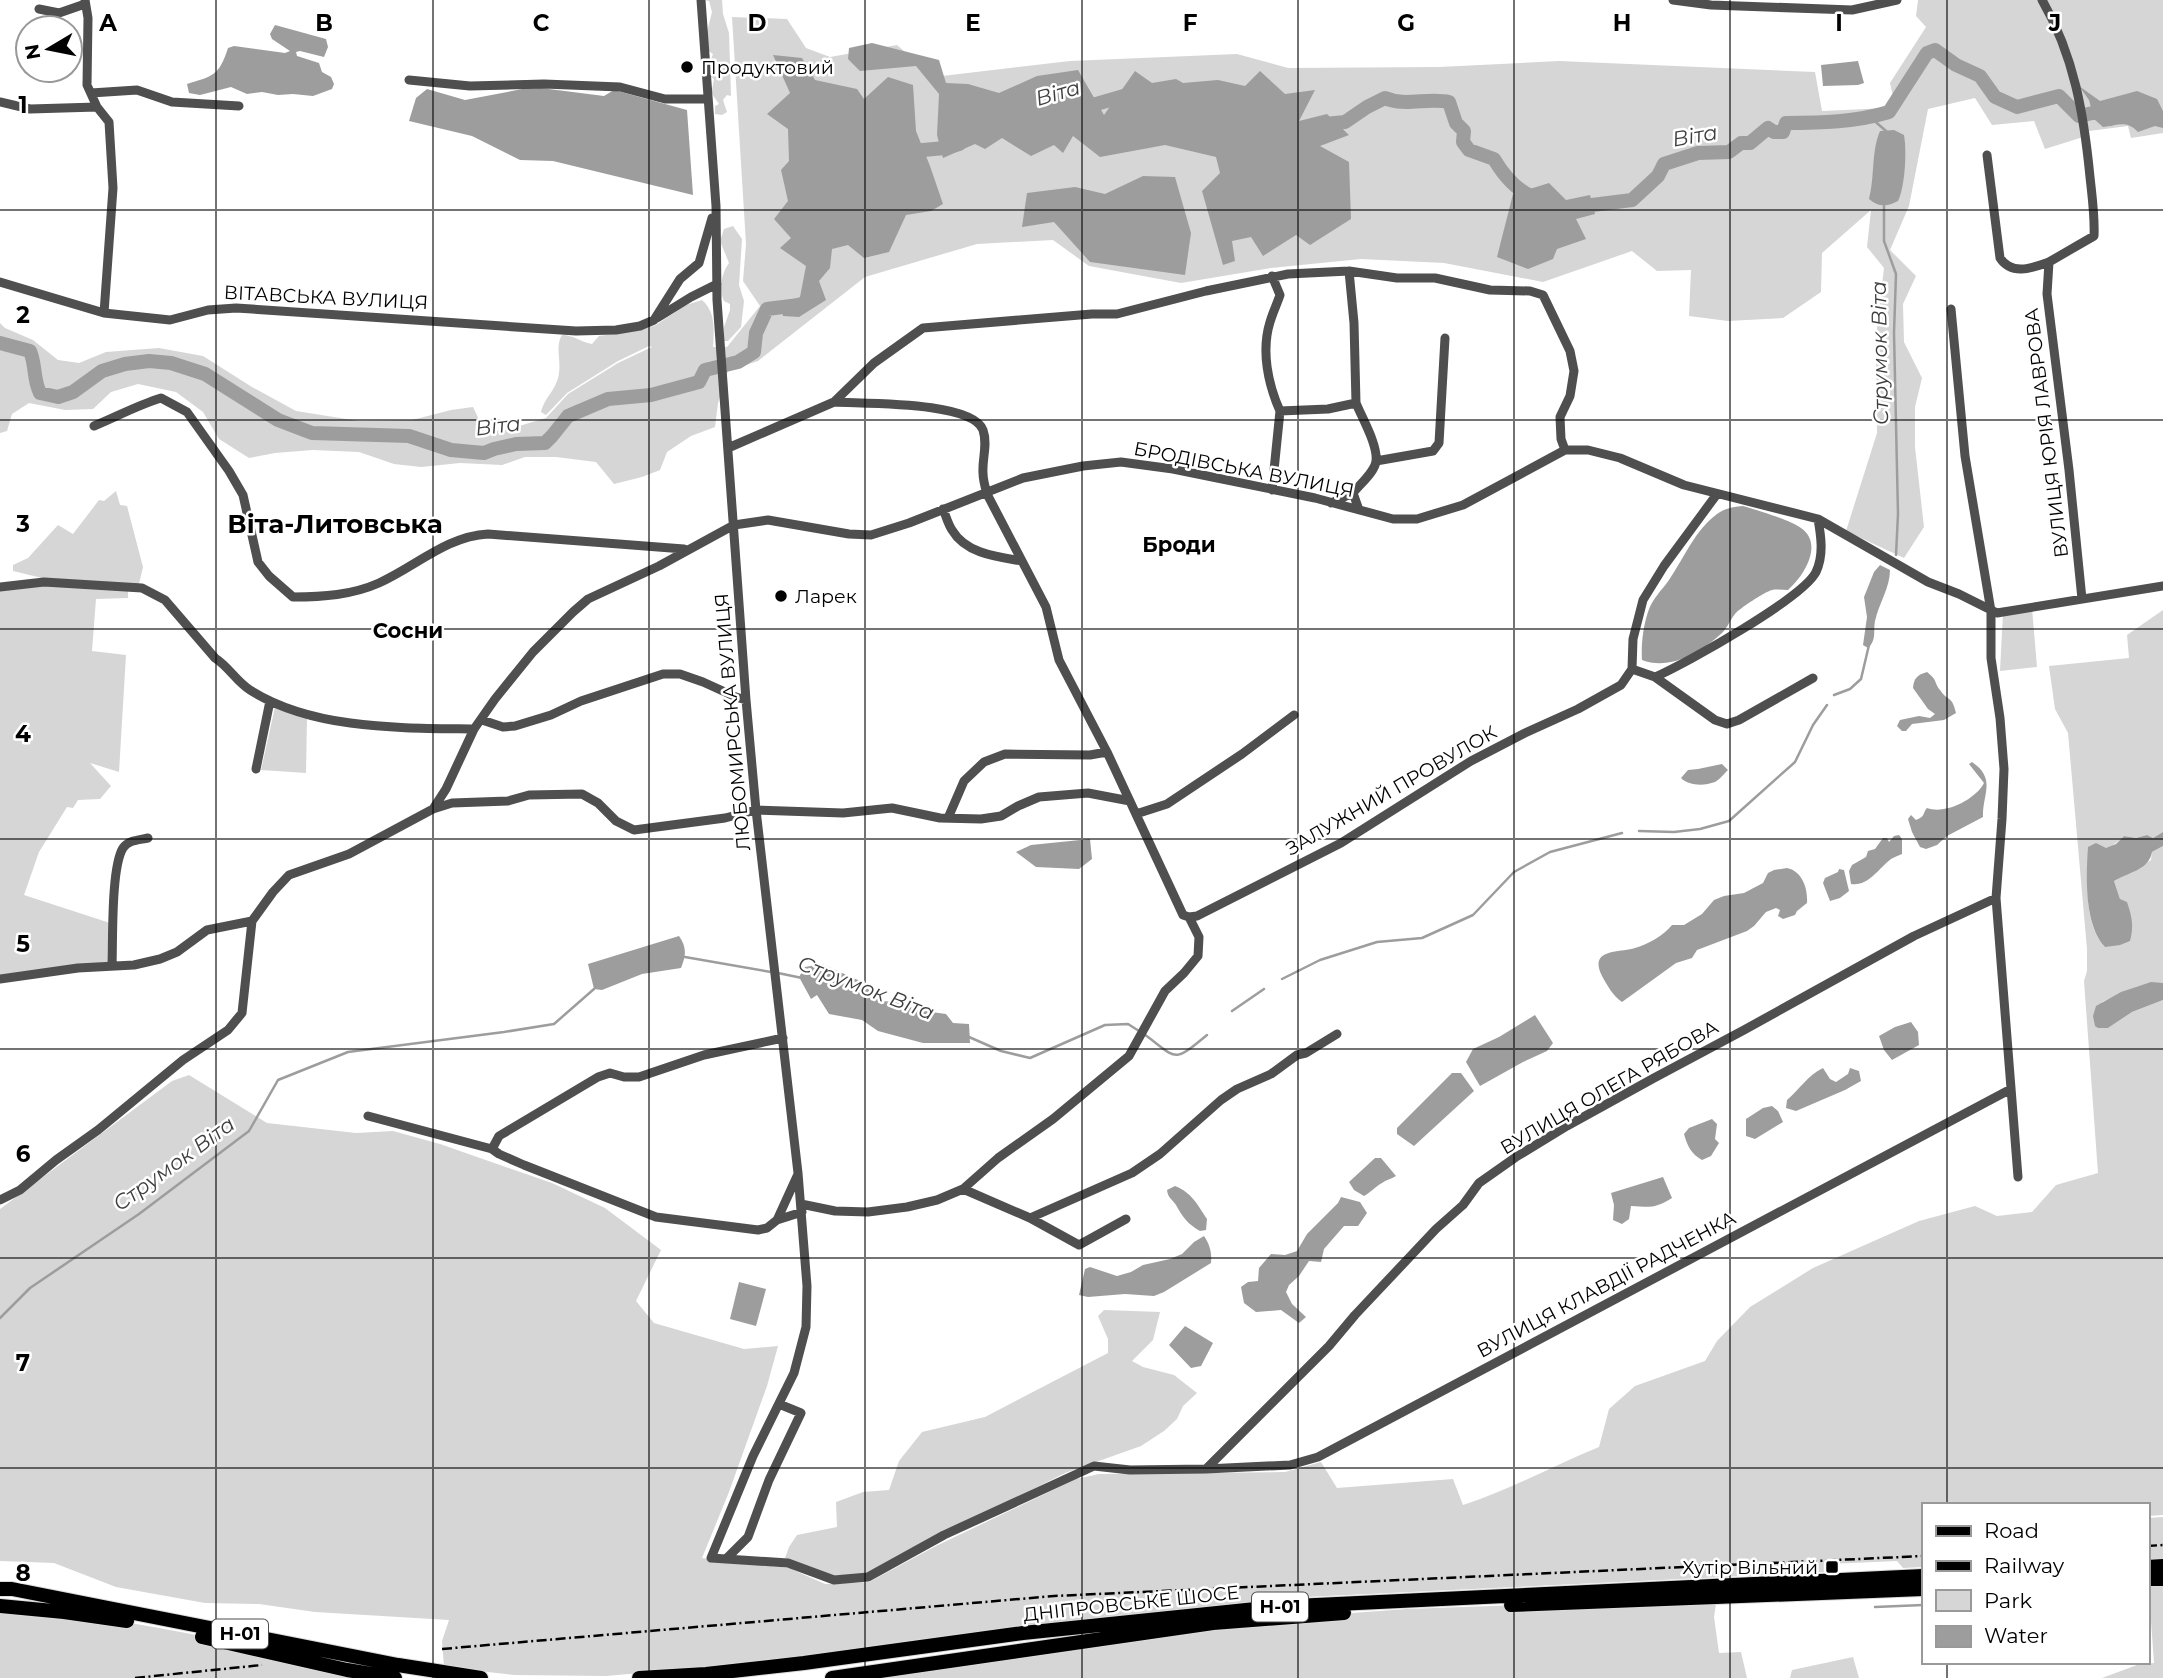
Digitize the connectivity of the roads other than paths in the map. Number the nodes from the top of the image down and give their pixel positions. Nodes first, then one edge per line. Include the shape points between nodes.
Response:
1 (701, 0) edge
2 (1673, 0) edge
3 (1897, 0) edge
4 (2042, 0) edge
5 (85, 2) edge
6 (40, 9) dead end
7 (409, 80) dead end
8 (91, 93) junction
9 (708, 99) junction
10 (0, 102) edge
11 (97, 107) junction
12 (239, 107) dead end
13 (1987, 155) dead end
14 (716, 206) junction
15 (2049, 262) junction
16 (1349, 271) junction
17 (1272, 276) junction
18 (0, 282) edge
19 (717, 284) junction
20 (1951, 309) dead end
21 (104, 313) junction
22 (654, 320) junction
23 (1445, 338) dead end
24 (834, 402) junction
25 (1356, 403) junction
26 (1280, 411) junction
27 (94, 426) dead end
28 (729, 448) junction
29 (1565, 450) junction
30 (1376, 461) junction
31 (1272, 490) junction
32 (1353, 493) junction
33 (987, 494) junction
34 (1717, 494) junction
35 (1331, 503) junction
36 (943, 509) junction
37 (1359, 510) junction
38 (1818, 519) junction
39 (734, 525) junction
40 (686, 549) junction
41 (1022, 561) junction
42 (2163, 586) edge
43 (0, 587) edge
44 (2082, 599) junction
45 (1992, 611) junction
46 (1632, 669) junction
47 (1655, 677) junction
48 (1813, 678) dead end
49 (746, 700) junction
50 (270, 701) junction
51 (1294, 715) dead end
52 (482, 720) junction
53 (474, 729) junction
54 (1107, 752) junction
55 (256, 769) dead end
56 (1130, 801) junction
57 (433, 809) junction
58 (756, 810) junction
59 (1136, 814) junction
60 (948, 818) junction
61 (148, 838) dead end
62 (1996, 898) junction
63 (1189, 917) junction
64 (252, 921) junction
65 (112, 965) junction
66 (0, 979) edge
67 (1337, 1034) dead end
68 (783, 1038) junction
69 (2011, 1089) junction
70 (368, 1116) dead end
71 (492, 1149) junction
72 (798, 1173) junction
73 (2018, 1177) dead end
74 (963, 1189) junction
75 (0, 1200) edge
76 (802, 1208) junction
77 (1030, 1219) junction
78 (1126, 1219) dead end
79 (777, 1220) junction
80 (779, 1404) junction
81 (1206, 1469) junction
82 (728, 1558) junction
83 (1922, 1576) edge
84 (0, 1589) edge
85 (1922, 1589) edge
86 (0, 1606) edge
87 (395, 1678) edge
88 (481, 1678) edge
89 (639, 1678) edge
90 (832, 1678) edge

1 - 9 street
2 - 3 street via 1852,10
4 - 15 street via 2060,35 2081,106 2094,236
5 - 6 street via 59,13
5 - 8 street
7 - 9 street via 470,86 620,88 665,99
8 - 11 street
8 - 12 street via 137,90 172,102
9 - 14 street
10 - 11 street via 30,109
11 - 21 street via 109,122 113,188
13 - 15 street via 2000,258 2020,270
14 - 19 street
14 - 22 street via 699,263 680,279
15 - 44 street, ВУЛИЦЯ ЮРІЯ ЛАВРОВА via 2047,294
16 - 17 street
16 - 25 street
16 - 29 street via 1435,278 1543,295 1570,351 1574,371 1560,417
17 - 24 street via 1117,314 923,328 874,363
17 - 26 street via 1280,295 1270,324 1269,387
18 - 21 street, ВІТАВСЬКА ВУЛИЦЯ
19 - 22 street, ВІТАВСЬКА ВУЛИЦЯ
19 - 28 street, ЛЮБОМИРСЬКА ВУЛИЦЯ
20 - 45 street via 1965,456
21 - 22 street, ВІТАВСЬКА ВУЛИЦЯ via 170,320 236,308 589,331 617,330
23 - 30 street via 1439,443 1433,451
24 - 28 street
24 - 33 street via 943,408 969,416 982,427
25 - 26 street
25 - 30 street
26 - 31 street
27 - 40 street via 161,398 187,412 243,495 258,562 293,597 352,592 472,535
28 - 39 street, ЛЮБОМИРСЬКА ВУЛИЦЯ
29 - 34 street via 1620,458
29 - 37 street, БРОДІВСЬКА ВУЛИЦЯ via 1492,491 1438,514 1393,519
30 - 32 street
31 - 33 street, БРОДІВСЬКА ВУЛИЦЯ via 1121,461 1023,478
31 - 35 street, БРОДІВСЬКА ВУЛИЦЯ
32 - 35 street
32 - 37 street
33 - 36 street, БРОДІВСЬКА ВУЛИЦЯ
33 - 41 street
34 - 38 street
34 - 46 street via 1643,600 1633,639
35 - 37 street, БРОДІВСЬКА ВУЛИЦЯ
36 - 39 street, БРОДІВСЬКА ВУЛИЦЯ via 871,535 768,520
36 - 41 street via 963,543 986,554
38 - 45 street via 1928,582
38 - 47 street via 1822,553 1807,585 1747,626
39 - 40 street, БРОДІВСЬКА ВУЛИЦЯ
39 - 49 street, ЛЮБОМИРСЬКА ВУЛИЦЯ
40 - 52 street, БРОДІВСЬКА ВУЛИЦЯ via 588,599 516,671
41 - 54 street via 1046,607 1059,660
42 - 44 street
43 - 50 street via 44,582 142,589 165,600 233,676
44 - 45 street
45 - 62 street via 1991,658 2004,769
46 - 47 street
46 - 63 street, ЗАЛУЖНИЙ ПРОВУЛОК via 1620,685 1471,761 1341,843
47 - 48 street via 1714,720 1727,724
49 - 52 street via 680,674 663,674 515,726
49 - 58 street, ЛЮБОМИРСЬКА ВУЛИЦЯ
50 - 53 street via 358,725
50 - 55 street
51 - 59 street via 1167,804
52 - 53 street, БРОДІВСЬКА ВУЛИЦЯ
53 - 57 street, БРОДІВСЬКА ВУЛИЦЯ
54 - 56 street
54 - 60 street via 1005,754 984,762 964,781
56 - 59 street
56 - 60 street via 1088,793 1039,797 1001,816
57 - 58 street via 529,795 582,794 634,830
57 - 64 street via 349,854 289,875
58 - 60 street via 843,813 892,808
58 - 68 street, ЛЮБОМИРСЬКА ВУЛИЦЯ
59 - 63 street via 1184,915
61 - 65 street via 124,847 117,865
62 - 69 street
62 - 81 street, ВУЛИЦЯ ОЛЕГА РЯБОВА via 1914,936 1643,1084 1479,1183 1329,1346
63 - 74 street via 1199,937 1198,956 1165,991 1129,1056
64 - 65 street via 207,930 160,959
64 - 75 street via 242,1013 235,1024 20,1190
65 - 66 street
67 - 77 street via 1237,1089 1132,1173
68 - 71 street via 704,1055 639,1077 610,1073 598,1077 499,1136
68 - 72 street, ЛЮБОМИРСЬКА ВУЛИЦЯ
69 - 73 street
69 - 81 street, ВУЛИЦЯ КЛАВДІЇ РАДЧЕНКА via 1318,1457 1290,1465
70 - 71 street
71 - 79 street via 656,1217 758,1230
72 - 76 street, ЛЮБОМИРСЬКА ВУЛИЦЯ
72 - 79 street
74 - 76 street via 907,1207 868,1212
74 - 77 street
76 - 79 street
76 - 80 street, ЛЮБОМИРСЬКА ВУЛИЦЯ via 806,1327 794,1373
77 - 78 street via 1079,1245
80 - 82 street, ЛЮБОМИРСЬКА ВУЛИЦЯ via 711,1558
80 - 82 street via 801,1413 748,1537
81 - 82 street, ВУЛИЦЯ КЛАВДІЇ РАДЧЕНКА via 1130,1471 1094,1466 944,1535 868,1577 834,1580 788,1563
83 - 89 main road, ДНІПРОВСЬКЕ ШОСЕ / Н-01 via 1275,1607
84 - 88 main road, Н-01
85 - 90 main road, ДНІПРОВСЬКЕ ШОСЕ / Н-01 via 1407,1609 1213,1622
86 - 87 main road, Н-01 via 142,1624

